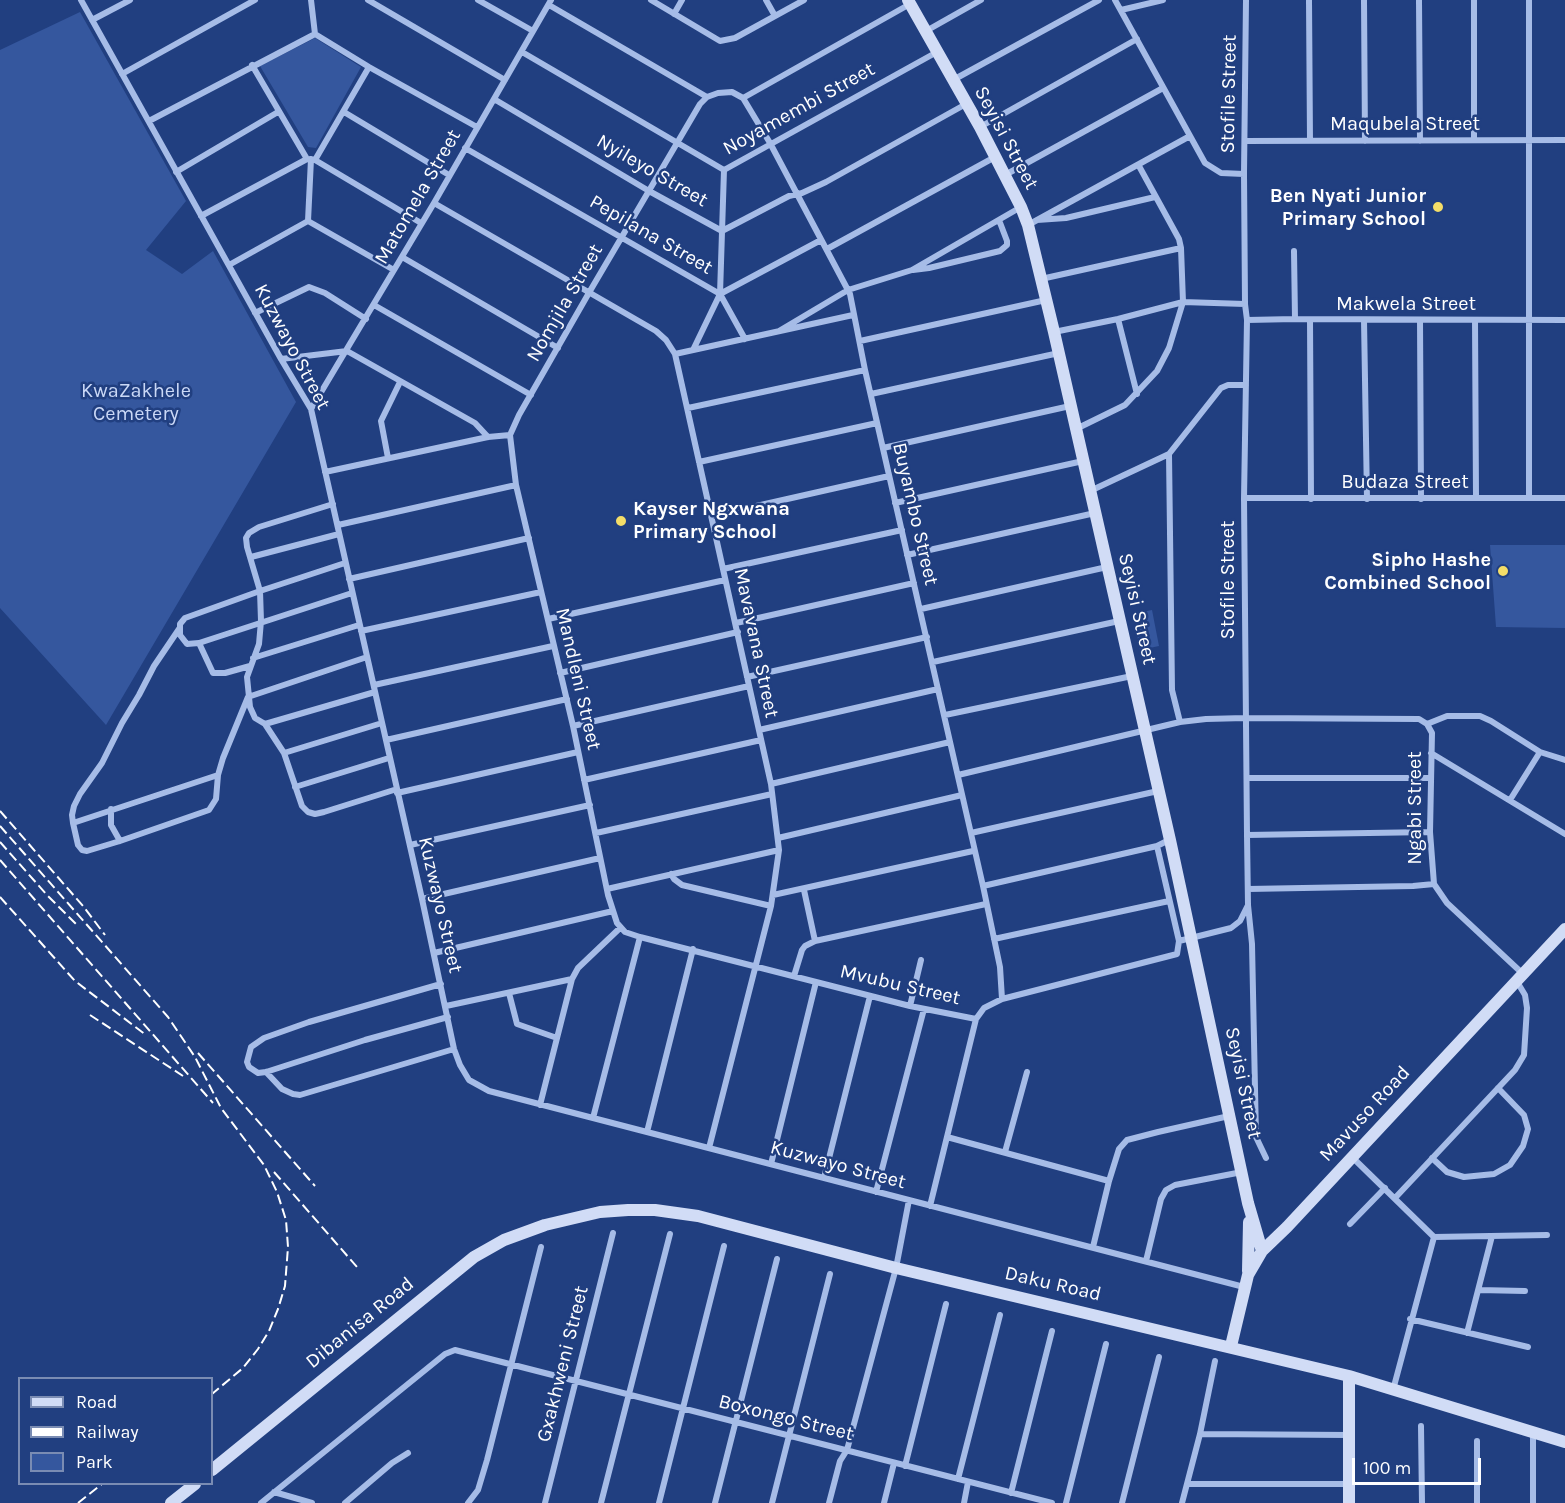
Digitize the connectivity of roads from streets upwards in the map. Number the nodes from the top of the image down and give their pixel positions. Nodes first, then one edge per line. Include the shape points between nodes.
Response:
1 (81, 0) edge
2 (130, 0) edge
3 (255, 0) edge
4 (303, 0) edge
5 (313, 0) edge
6 (368, 0) edge
7 (478, 0) edge
8 (651, 0) edge
9 (682, 0) edge
10 (766, 0) edge
11 (804, 0) edge
12 (981, 0) edge
13 (1099, 0) edge
14 (1115, 0) edge
15 (1163, 0) edge
16 (1246, 0) edge
17 (1309, 0) edge
18 (1364, 0) edge
19 (1419, 0) edge
20 (1474, 0) edge
21 (1529, 0) edge
22 (550, 2) edge
23 (909, 2) edge
24 (1121, 10) junction
25 (674, 14) junction
26 (776, 16) junction
27 (92, 20) junction
28 (925, 31) junction
29 (532, 32) junction
30 (315, 34) junction
31 (1137, 39) junction
32 (522, 52) junction
33 (938, 52) junction
34 (252, 65) junction
35 (369, 67) junction
36 (122, 74) junction
37 (505, 80) junction
38 (953, 80) junction
39 (1163, 88) junction
40 (707, 97) junction
41 (743, 98) junction
42 (494, 99) junction
43 (966, 104) junction
44 (278, 112) junction
45 (344, 112) junction
46 (149, 121) junction
47 (477, 127) junction
48 (980, 127) junction
49 (1190, 136) junction
50 (1474, 140) junction
51 (1529, 140) junction
52 (1565, 140) edge
53 (1245, 141) junction
54 (1310, 141) junction
55 (1365, 141) junction
56 (1420, 141) junction
57 (678, 143) junction
58 (770, 143) junction
59 (465, 148) junction
60 (995, 157) junction
61 (311, 160) junction
62 (1139, 166) junction
63 (723, 170) junction
64 (176, 171) junction
65 (1244, 174) junction
66 (449, 175) junction
67 (1004, 176) junction
68 (649, 191) junction
69 (796, 194) junction
70 (1155, 197) junction
71 (434, 203) junction
72 (1021, 207) junction
73 (201, 216) junction
74 (308, 220) junction
75 (999, 220) junction
76 (421, 223) junction
77 (1032, 223) junction
78 (722, 231) junction
79 (622, 237) junction
80 (820, 240) junction
81 (1181, 248) junction
82 (827, 249) junction
83 (1294, 251) dead end
84 (402, 257) junction
85 (229, 265) junction
86 (394, 270) junction
87 (912, 270) junction
88 (1040, 279) junction
89 (848, 290) junction
90 (590, 291) junction
91 (720, 294) junction
92 (1046, 300) junction
93 (1183, 302) junction
94 (1245, 304) junction
95 (374, 305) junction
96 (255, 313) junction
97 (853, 315) junction
98 (1295, 318) junction
99 (366, 319) junction
100 (1118, 320) junction
101 (1247, 320) junction
102 (1310, 320) junction
103 (1364, 320) junction
104 (1420, 320) junction
105 (1475, 320) junction
106 (1530, 320) junction
107 (1565, 320) edge
108 (779, 331) junction
109 (1054, 332) junction
110 (745, 339) junction
111 (860, 341) junction
112 (558, 348) junction
113 (693, 350) junction
114 (347, 351) junction
115 (1059, 353) junction
116 (675, 354) junction
117 (281, 359) junction
118 (865, 370) junction
119 (400, 382) junction
120 (1246, 384) junction
121 (871, 394) junction
122 (1137, 394) junction
123 (531, 395) junction
124 (1070, 406) junction
125 (688, 408) junction
126 (311, 410) junction
127 (877, 423) junction
128 (1075, 429) junction
129 (510, 435) junction
130 (488, 437) junction
131 (883, 448) junction
132 (1170, 454) junction
133 (388, 458) junction
134 (1083, 461) junction
135 (699, 462) junction
136 (326, 472) junction
137 (889, 476) junction
138 (516, 485) junction
139 (1090, 491) junction
140 (1244, 498) junction
141 (1476, 498) junction
142 (1530, 498) junction
143 (1565, 498) edge
144 (1311, 499) junction
145 (1367, 499) junction
146 (1421, 499) junction
147 (896, 503) junction
148 (333, 504) junction
149 (1095, 513) junction
150 (712, 516) junction
151 (338, 525) junction
152 (902, 530) junction
153 (339, 534) junction
154 (529, 538) junction
155 (908, 555) junction
156 (251, 557) junction
157 (345, 563) junction
158 (1107, 567) junction
159 (723, 569) junction
160 (349, 579) junction
161 (725, 580) junction
162 (914, 583) junction
163 (260, 591) junction
164 (352, 592) junction
165 (541, 592) junction
166 (921, 609) junction
167 (548, 619) junction
168 (261, 621) junction
169 (1120, 621) junction
170 (736, 623) junction
171 (179, 628) junction
172 (360, 628) junction
173 (738, 632) junction
174 (927, 637) junction
175 (199, 642) junction
176 (553, 646) junction
177 (367, 657) junction
178 (253, 658) junction
179 (933, 662) junction
180 (250, 666) junction
181 (560, 672) junction
182 (1132, 676) junction
183 (747, 677) junction
184 (749, 686) junction
185 (374, 689) junction
186 (938, 690) junction
187 (248, 697) junction
188 (567, 699) junction
189 (945, 715) junction
190 (1245, 718) junction
191 (1180, 722) junction
192 (382, 723) junction
193 (265, 724) junction
194 (1427, 724) junction
195 (573, 726) junction
196 (759, 730) junction
197 (1144, 732) junction
198 (386, 740) junction
199 (761, 740) junction
200 (950, 742) junction
201 (578, 752) junction
202 (284, 753) junction
203 (1431, 753) junction
204 (1540, 753) junction
205 (389, 758) junction
206 (1565, 760) edge
207 (218, 775) junction
208 (958, 775) junction
209 (1247, 778) junction
210 (1430, 778) junction
211 (584, 780) junction
212 (771, 784) junction
213 (295, 787) junction
214 (397, 791) junction
215 (1158, 791) junction
216 (772, 794) junction
217 (962, 795) junction
218 (1510, 800) junction
219 (590, 805) junction
220 (111, 809) junction
221 (73, 824) junction
222 (1430, 832) junction
223 (596, 833) junction
224 (971, 833) junction
225 (1565, 834) edge
226 (1247, 835) junction
227 (778, 838) junction
228 (1170, 840) junction
229 (120, 841) junction
230 (410, 845) junction
231 (1157, 846) junction
232 (779, 850) junction
233 (974, 851) junction
234 (600, 858) junction
235 (671, 874) junction
236 (1434, 884) junction
237 (983, 886) junction
238 (607, 889) junction
239 (1248, 889) junction
240 (804, 890) junction
241 (773, 895) junction
242 (422, 899) junction
243 (1169, 901) junction
244 (986, 904) junction
245 (1248, 905) junction
246 (771, 906) junction
247 (613, 911) junction
248 (620, 928) junction
249 (1565, 929) edge
250 (640, 937) junction
251 (994, 939) junction
252 (1185, 939) junction
253 (815, 941) junction
254 (693, 949) junction
255 (434, 952) junction
256 (921, 960) dead end
257 (756, 966) junction
258 (794, 976) junction
259 (1519, 977) junction
260 (572, 979) junction
261 (816, 982) junction
262 (441, 984) junction
263 (509, 993) junction
264 (870, 996) junction
265 (1002, 999) junction
266 (446, 1006) junction
267 (910, 1006) junction
268 (924, 1009) junction
269 (448, 1017) junction
270 (976, 1019) junction
271 (557, 1038) junction
272 (454, 1049) junction
273 (266, 1072) junction
274 (1027, 1072) dead end
275 (1498, 1088) junction
276 (540, 1105) junction
277 (1230, 1116) junction
278 (593, 1118) junction
279 (647, 1132) junction
280 (947, 1137) junction
281 (708, 1148) junction
282 (1005, 1152) junction
283 (1352, 1156) junction
284 (1266, 1158) dead end
285 (1432, 1158) junction
286 (771, 1164) junction
287 (1242, 1172) junction
288 (824, 1178) junction
289 (1109, 1181) junction
290 (1385, 1188) junction
291 (876, 1192) junction
292 (1395, 1198) junction
293 (909, 1200) junction
294 (1248, 1203) junction
295 (930, 1206) junction
296 (1253, 1219) junction
297 (1350, 1224) dead end
298 (545, 1225) joint
299 (1287, 1227) junction
300 (613, 1233) dead end
301 (670, 1234) dead end
302 (1547, 1235) dead end
303 (1492, 1236) junction
304 (1434, 1237) junction
305 (724, 1246) dead end
306 (541, 1247) dead end
307 (1093, 1247) junction
308 (1262, 1251) junction
309 (777, 1259) dead end
310 (1146, 1261) junction
311 (896, 1268) junction
312 (830, 1274) dead end
313 (1246, 1281) junction
314 (1479, 1290) junction
315 (1526, 1292) dead end
316 (946, 1304) dead end
317 (1000, 1315) dead end
318 (1410, 1319) junction
319 (1052, 1331) dead end
320 (1467, 1333) junction
321 (1106, 1344) dead end
322 (1231, 1347) junction
323 (1528, 1347) dead end
324 (1159, 1358) dead end
325 (1215, 1361) dead end
326 (511, 1365) junction
327 (1349, 1376) junction
328 (576, 1382) junction
329 (1393, 1390) junction
330 (629, 1394) junction
331 (683, 1408) junction
332 (735, 1422) junction
333 (1421, 1426) dead end
334 (1533, 1430) junction
335 (1200, 1434) junction
336 (1349, 1435) junction
337 (789, 1436) junction
338 (1547, 1436) junction
339 (1565, 1437) edge
340 (1477, 1441) dead end
341 (1565, 1442) edge
342 (847, 1450) junction
343 (408, 1453) dead end
344 (894, 1463) junction
345 (905, 1466) junction
346 (213, 1469) edge
347 (958, 1479) junction
348 (968, 1482) junction
349 (1188, 1484) junction
350 (1349, 1484) junction
351 (194, 1485) edge
352 (274, 1492) junction
353 (1011, 1493) junction
354 (171, 1503) edge
355 (261, 1503) edge
356 (312, 1503) edge
357 (345, 1503) edge
358 (468, 1503) edge
359 (545, 1503) edge
360 (601, 1503) edge
361 (659, 1503) edge
362 (715, 1503) edge
363 (772, 1503) edge
364 (829, 1503) edge
365 (884, 1503) edge
366 (964, 1503) edge
367 (1052, 1503) edge
368 (1065, 1503) edge
369 (1122, 1503) edge
370 (1182, 1503) edge
371 (1349, 1503) edge
372 (1422, 1503) edge
373 (1477, 1503) edge
374 (1533, 1503) edge

1 - 27 street, Kuzwayo Street
2 - 27 street
3 - 36 street
4 - 5 street
5 - 30 street
6 - 37 street
7 - 29 street
8 - 25 street
9 - 25 street
10 - 26 street
11 - 26 street
12 - 28 street
13 - 38 street
14 - 24 street
15 - 24 street
16 - 53 street, Stofile Street
17 - 54 street
18 - 55 street
19 - 56 street
20 - 50 street
21 - 51 street
22 - 29 street, Matomela Street
22 - 40 street
23 - 28 street, Seyisi Street
23 - 41 street
24 - 31 street
25 - 26 street via 720,40 735,38
27 - 36 street, Kuzwayo Street
28 - 33 street, Seyisi Street
29 - 32 street, Matomela Street
30 - 34 street
30 - 35 street
31 - 39 street
31 - 48 street
32 - 37 street, Matomela Street
32 - 57 street, Noyamembi Street
33 - 38 street, Seyisi Street
33 - 58 street, Noyamembi Street
34 - 44 street
34 - 46 street
35 - 45 street
35 - 47 street
36 - 46 street, Kuzwayo Street
37 - 42 street, Matomela Street
38 - 43 street, Seyisi Street
39 - 49 street
39 - 67 street
40 - 41 street via 726,91
40 - 57 street, Nomjila Street
41 - 58 street, Buyambo Street
42 - 47 street, Matomela Street
42 - 68 street, Nyileyo Street
43 - 48 street, Seyisi Street
43 - 69 street, Nyileyo Street via 826,182
44 - 61 street
44 - 64 street
45 - 61 street
45 - 66 street
46 - 64 street, Kuzwayo Street
47 - 59 street, Matomela Street
48 - 60 street, Seyisi Street
49 - 62 street
49 - 65 street via 1210,168 1221,173
50 - 51 street, Maqubela Street
50 - 56 street, Maqubela Street
51 - 52 street, Maqubela Street
51 - 106 street
53 - 54 street, Maqubela Street
53 - 65 street, Stofile Street
54 - 55 street, Maqubela Street
55 - 56 street, Maqubela Street
57 - 63 street, Noyamembi Street
57 - 68 street, Nomjila Street
58 - 63 street, Noyamembi Street
58 - 69 street, Buyambo Street
59 - 66 street, Matomela Street
59 - 79 street, Pepilana Street
60 - 67 street, Seyisi Street
60 - 82 street
61 - 73 street
61 - 74 street
61 - 76 street
62 - 70 street
62 - 77 street
63 - 78 street
64 - 73 street, Kuzwayo Street
65 - 94 street, Stofile Street
66 - 71 street, Matomela Street
67 - 72 street, Seyisi Street
68 - 78 street, Nyileyo Street
68 - 79 street, Nomjila Street
69 - 78 street, Nyileyo Street
69 - 80 street, Buyambo Street
70 - 77 street
70 - 81 street
71 - 76 street, Matomela Street
71 - 90 street, Mavavana Street
72 - 75 street
72 - 77 street, Seyisi Street
73 - 85 street, Kuzwayo Street
74 - 85 street
74 - 86 street
75 - 87 street
75 - 87 street via 1007,241 1000,251
76 - 84 street, Matomela Street
77 - 88 street, Seyisi Street
78 - 91 street
79 - 90 street, Nomjila Street
79 - 91 street, Pepilana Street
80 - 82 street, Buyambo Street
80 - 91 street, Pepilana Street
81 - 88 street
81 - 93 street
82 - 89 street, Buyambo Street
83 - 98 street
84 - 86 street, Matomela Street
84 - 112 street
85 - 96 street, Kuzwayo Street
86 - 95 street, Matomela Street
87 - 89 street
88 - 92 street, Seyisi Street
89 - 97 street, Buyambo Street
89 - 108 street
90 - 112 street, Nomjila Street
90 - 116 street, Mavavana Street via 656,331
91 - 110 street
91 - 113 street
92 - 109 street, Seyisi Street
92 - 111 street
93 - 94 street
93 - 100 street
93 - 122 street via 1164,360
94 - 101 street, Stofile Street
95 - 99 street, Matomela Street
95 - 123 street
96 - 99 street via 309,286
96 - 117 street, Kuzwayo Street
97 - 108 street
97 - 111 street, Buyambo Street
98 - 101 street, Makwela Street
98 - 102 street, Makwela Street
99 - 114 street, Matomela Street
100 - 109 street
100 - 122 street
101 - 120 street, Stofile Street
102 - 103 street, Makwela Street
102 - 144 street
103 - 104 street, Makwela Street
103 - 145 street
104 - 105 street, Makwela Street
104 - 146 street
105 - 106 street, Makwela Street
105 - 141 street
106 - 107 street, Makwela Street
106 - 142 street
108 - 110 street
109 - 115 street, Seyisi Street
110 - 113 street
111 - 118 street, Buyambo Street
112 - 123 street, Nomjila Street
113 - 116 street
114 - 117 street
114 - 119 street
114 - 126 street, Matomela Street
115 - 121 street
115 - 124 street, Seyisi Street
116 - 125 street, Mavavana Street
117 - 126 street, Kuzwayo Street
118 - 121 street, Buyambo Street
118 - 125 street
119 - 130 street via 475,423
119 - 133 street via 381,421
120 - 132 street via 1221,388
120 - 140 street, Stofile Street
121 - 127 street, Buyambo Street
122 - 128 street via 1125,405
123 - 129 street, Nomjila Street
124 - 128 street, Seyisi Street
124 - 131 street
125 - 135 street, Mavavana Street
126 - 136 street, Kuzwayo Street
127 - 131 street, Buyambo Street
127 - 135 street
128 - 134 street, Seyisi Street
129 - 130 street
129 - 138 street, Mandleni Street
130 - 133 street
131 - 137 street, Buyambo Street
132 - 139 street
132 - 191 street via 1172,690
133 - 136 street
134 - 139 street, Seyisi Street
134 - 147 street
135 - 150 street, Mavavana Street
136 - 148 street, Kuzwayo Street
137 - 147 street, Buyambo Street
137 - 150 street
138 - 151 street
138 - 154 street, Mandleni Street
139 - 149 street, Seyisi Street
140 - 144 street, Budaza Street
140 - 190 street, Stofile Street
141 - 142 street, Budaza Street
141 - 146 street, Budaza Street
142 - 143 street, Budaza Street
144 - 145 street, Budaza Street
145 - 146 street, Budaza Street
147 - 152 street, Buyambo Street
148 - 151 street, Kuzwayo Street
148 - 156 street via 253,530 246,542
149 - 155 street
149 - 158 street, Seyisi Street
150 - 159 street, Mavavana Street
151 - 153 street, Kuzwayo Street
152 - 155 street, Buyambo Street
152 - 159 street
153 - 156 street
153 - 157 street, Kuzwayo Street
154 - 160 street
154 - 165 street, Mandleni Street
155 - 162 street, Buyambo Street
156 - 163 street
157 - 160 street, Kuzwayo Street
157 - 163 street
158 - 166 street
158 - 169 street, Seyisi Street
159 - 161 street, Mavavana Street
160 - 164 street, Kuzwayo Street
161 - 167 street
161 - 170 street, Mavavana Street
162 - 166 street, Buyambo Street
162 - 170 street
163 - 168 street
163 - 171 street via 185,618
164 - 168 street
164 - 172 street, Kuzwayo Street
165 - 167 street, Mandleni Street
165 - 172 street
166 - 174 street, Buyambo Street
167 - 176 street, Mandleni Street
168 - 175 street
168 - 178 street
169 - 179 street
169 - 182 street, Seyisi Street
170 - 173 street, Mavavana Street
171 - 175 street via 185,643
171 - 221 street via 77,800 72,810
172 - 177 street, Kuzwayo Street
172 - 178 street
173 - 181 street
173 - 183 street, Mavavana Street
174 - 179 street, Buyambo Street
174 - 183 street
175 - 180 street via 213,672
176 - 181 street, Mandleni Street
176 - 185 street
177 - 185 street, Kuzwayo Street
177 - 187 street
178 - 180 street
179 - 186 street, Buyambo Street
180 - 187 street
181 - 188 street, Mandleni Street
182 - 189 street
182 - 197 street, Seyisi Street
183 - 184 street, Mavavana Street
184 - 195 street
184 - 196 street, Mavavana Street
185 - 192 street, Kuzwayo Street
185 - 193 street
186 - 189 street, Buyambo Street
186 - 196 street
187 - 193 street via 255,718
187 - 207 street
188 - 195 street, Mandleni Street
188 - 198 street
189 - 200 street, Buyambo Street
190 - 191 street
190 - 194 street, Ngabi Street via 1419,719
190 - 209 street, Stofile Street
191 - 197 street
192 - 198 street, Kuzwayo Street
192 - 202 street
193 - 202 street
194 - 203 street, Ngabi Street via 1432,733
194 - 204 street via 1447,716 1480,716
195 - 201 street, Mandleni Street
196 - 199 street, Mavavana Street
197 - 208 street
197 - 215 street, Seyisi Street
198 - 205 street, Kuzwayo Street
199 - 211 street
199 - 212 street, Mavavana Street
200 - 208 street, Buyambo Street
200 - 212 street
201 - 211 street, Mandleni Street
201 - 214 street
202 - 213 street
203 - 210 street, Ngabi Street
203 - 218 street
204 - 206 street
204 - 218 street
205 - 213 street
205 - 214 street, Kuzwayo Street
207 - 220 street
207 - 229 street via 216,799 209,810
208 - 217 street, Buyambo Street
209 - 210 street
209 - 226 street, Stofile Street
210 - 222 street, Ngabi Street
211 - 219 street, Mandleni Street
212 - 216 street, Mavavana Street
213 - 214 street via 304,809 315,814
214 - 230 street, Kuzwayo Street
215 - 224 street
215 - 228 street, Seyisi Street
216 - 223 street
216 - 227 street, Mavavana Street
217 - 224 street, Buyambo Street
217 - 227 street
218 - 225 street
219 - 223 street, Mandleni Street
219 - 230 street
220 - 221 street
220 - 229 street via 111,825
221 - 229 street via 82,850
222 - 226 street
222 - 236 street, Ngabi Street
223 - 234 street, Mandleni Street
224 - 233 street, Buyambo Street
226 - 239 street, Stofile Street
227 - 232 street, Mavavana Street
228 - 231 street
228 - 252 street, Seyisi Street
230 - 242 street, Kuzwayo Street
231 - 237 street
231 - 243 street
232 - 235 street
232 - 241 street, Mavavana Street
233 - 237 street, Buyambo Street
233 - 240 street
234 - 238 street, Mandleni Street
234 - 242 street
235 - 238 street
235 - 246 street via 682,885
236 - 239 street
236 - 259 street, Ngabi Street via 1447,903
237 - 244 street, Buyambo Street
238 - 247 street, Mandleni Street
239 - 245 street, Stofile Street
240 - 241 street
240 - 253 street
241 - 246 street, Mavavana Street
242 - 255 street, Kuzwayo Street
243 - 251 street
243 - 252 street
244 - 251 street, Buyambo Street
244 - 253 street
245 - 252 street via 1237,925
245 - 284 street, Stofile Street via 1256,1137
246 - 257 street, Mavavana Street
247 - 248 street, Mandleni Street
247 - 255 street
248 - 250 street, Mvubu Street
248 - 260 street via 578,968
249 - 259 street, Mavuso Road
250 - 254 street, Mvubu Street
250 - 278 street
251 - 265 street, Buyambo Street
252 - 265 street, Mvubu Street via 1178,954
252 - 277 street, Seyisi Street
253 - 258 street via 805,945
254 - 257 street, Mvubu Street
254 - 279 street
255 - 262 street, Kuzwayo Street
256 - 267 street
257 - 258 street, Mvubu Street
257 - 281 street, Mavavana Street
258 - 261 street, Mvubu Street
259 - 275 street via 1527,1008 1524,1055
259 - 283 street, Mavuso Road
260 - 263 street
260 - 271 street
261 - 264 street, Mvubu Street
261 - 286 street
262 - 266 street, Kuzwayo Street
262 - 273 street via 259,1040 251,1047 247,1062 258,1073
263 - 266 street
263 - 271 street via 517,1024
264 - 267 street, Mvubu Street
264 - 288 street
265 - 270 street, Mvubu Street via 984,1008
266 - 269 street, Kuzwayo Street
267 - 268 street, Mvubu Street
268 - 270 street, Mvubu Street
268 - 291 street
269 - 272 street, Kuzwayo Street
269 - 273 street
270 - 280 street
271 - 276 street
272 - 273 street via 300,1095 286,1092
272 - 276 street, Kuzwayo Street via 464,1072 477,1086
274 - 282 street
275 - 285 street
275 - 285 street via 1524,1115 1528,1128 1520,1154 1510,1165 1485,1177 1464,1177 1447,1172
276 - 278 street, Kuzwayo Street
277 - 287 street, Seyisi Street
277 - 289 street via 1127,1140 1119,1149
278 - 279 street, Kuzwayo Street
279 - 281 street, Kuzwayo Street
280 - 282 street
280 - 295 street
281 - 286 street, Kuzwayo Street
282 - 289 street
283 - 290 street
283 - 299 street, Mavuso Road
285 - 292 street
286 - 288 street, Kuzwayo Street
287 - 294 street, Seyisi Street
287 - 310 street via 1166,1190
288 - 291 street, Kuzwayo Street
289 - 307 street
290 - 292 street
290 - 297 street
291 - 293 street, Kuzwayo Street
292 - 304 street
293 - 295 street, Kuzwayo Street
293 - 311 street
294 - 296 street, Seyisi Street
294 - 313 street
295 - 307 street, Kuzwayo Street
296 - 299 street via 1267,1230
296 - 308 street, Seyisi Street
298 - 311 street, Daku Road via 614,1210 674,1212
298 - 346 street, Dibanisa Road via 504,1240 474,1257
299 - 308 street, Mavuso Road
300 - 328 street, Gxakhweni Street
301 - 330 street
302 - 303 street
303 - 304 street
303 - 314 street
304 - 318 street
305 - 331 street
306 - 326 street
307 - 310 street, Kuzwayo Street
308 - 313 street, Mavuso Road
309 - 332 street
310 - 313 street, Kuzwayo Street
311 - 322 street, Daku Road
311 - 342 street
312 - 337 street
313 - 322 street, Mavuso Road
314 - 315 street
314 - 320 street
316 - 345 street
317 - 347 street
318 - 320 street
318 - 329 street
319 - 353 street
320 - 323 street
321 - 368 street
322 - 327 street, Daku Road
324 - 369 street
325 - 335 street
326 - 328 street, Boxongo Street
326 - 352 street, Boxongo Street via 450,1351
326 - 358 street via 481,1483
327 - 329 street, Daku Road
327 - 336 street
328 - 330 street, Boxongo Street
328 - 359 street, Gxakhweni Street
329 - 334 street, Daku Road
330 - 331 street, Boxongo Street
330 - 360 street
331 - 332 street, Boxongo Street
331 - 361 street
332 - 337 street, Boxongo Street
332 - 362 street
333 - 372 street
334 - 338 street, Daku Road
334 - 374 street
335 - 336 street
335 - 349 street
336 - 350 street
337 - 342 street, Boxongo Street
337 - 363 street
338 - 339 street, Daku Road
338 - 341 street, Daku Road
340 - 373 street
342 - 344 street, Boxongo Street
342 - 364 street via 840,1461
343 - 357 street
344 - 345 street, Boxongo Street
344 - 365 street
345 - 347 street, Boxongo Street
347 - 348 street, Boxongo Street
348 - 353 street, Boxongo Street
348 - 366 street
349 - 350 street
349 - 370 street
350 - 371 street
351 - 354 street
352 - 355 street
352 - 356 street
353 - 367 street, Boxongo Street

